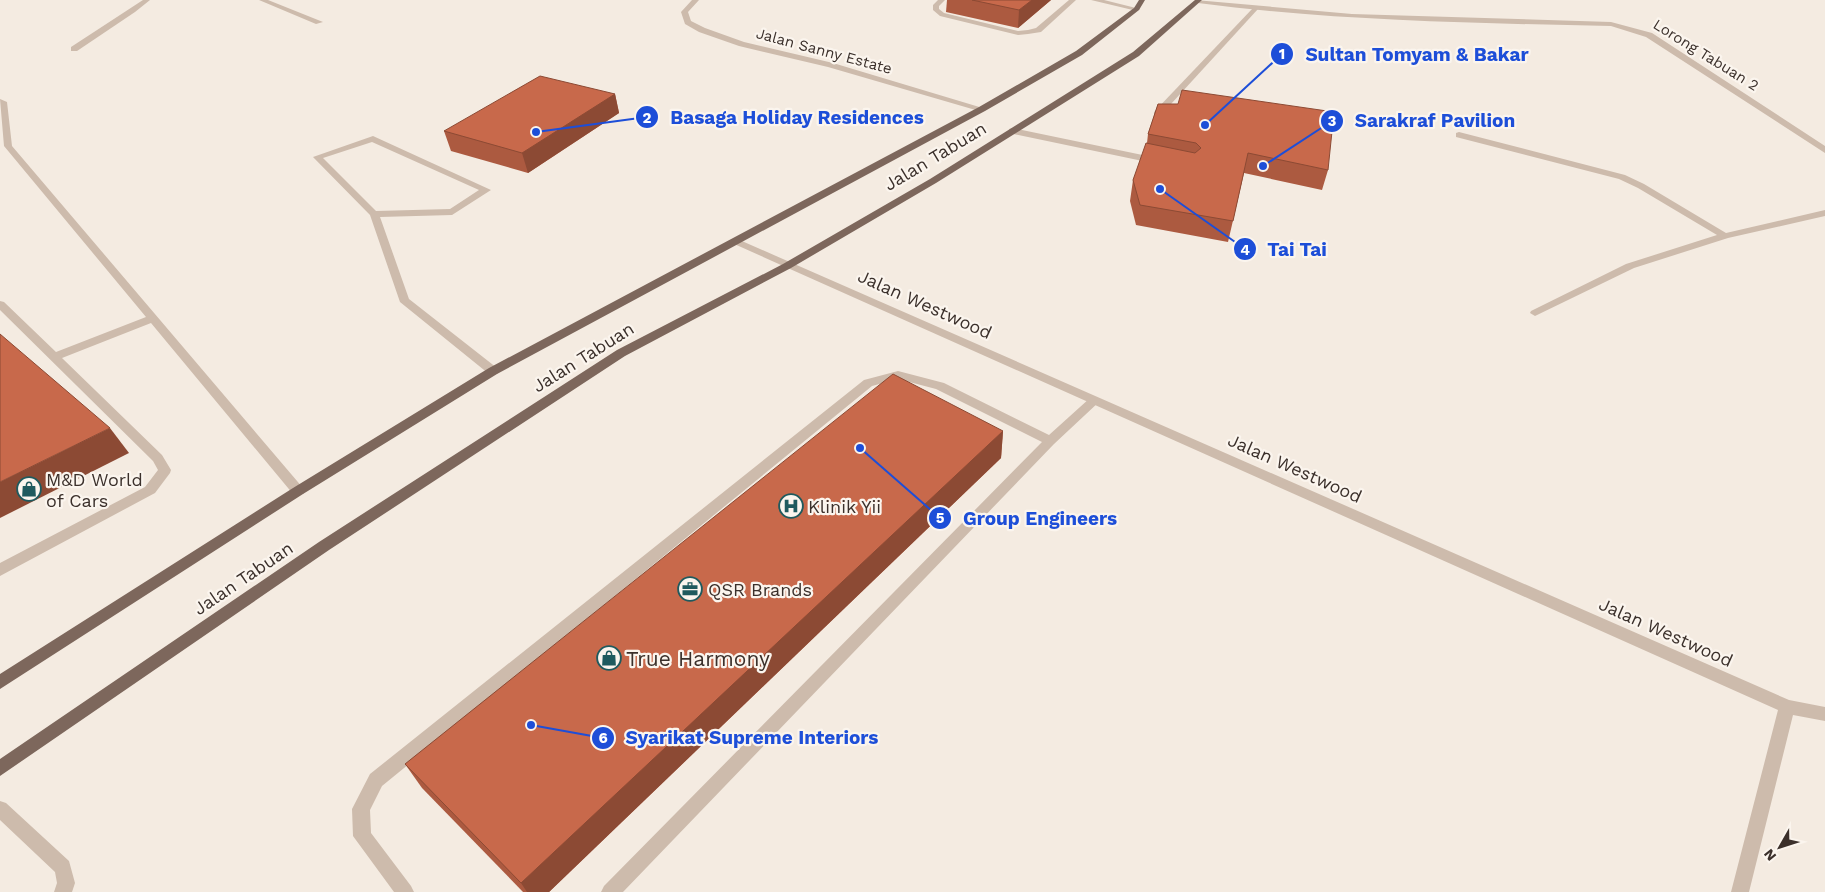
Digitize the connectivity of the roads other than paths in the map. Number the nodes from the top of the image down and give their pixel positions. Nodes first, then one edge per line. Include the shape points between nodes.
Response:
1 (147, 0) edge
2 (262, 0) edge
3 (696, 0) edge
4 (942, 0) edge
5 (1073, 0) edge
6 (1094, 0) edge
7 (1142, 0) edge
8 (1199, 0) edge
9 (1137, 9) junction
10 (1254, 9) junction
11 (318, 22) dead end
12 (74, 49) dead end
13 (0, 101) edge
14 (982, 108) junction
15 (1157, 114) edge
16 (1012, 131) junction
17 (1459, 136) dead end
18 (1825, 150) edge
19 (1162, 162) edge
20 (1825, 213) edge
21 (374, 214) junction
22 (1725, 236) junction
23 (734, 241) junction
24 (787, 266) junction
25 (0, 304) edge
26 (1535, 313) dead end
27 (153, 318) junction
28 (55, 357) junction
29 (493, 371) junction
30 (1094, 401) junction
31 (1050, 441) junction
32 (298, 491) junction
33 (0, 570) edge
34 (0, 682) edge
35 (1787, 707) junction
36 (1825, 714) edge
37 (0, 768) edge
38 (0, 809) edge
39 (62, 892) edge
40 (405, 892) edge
41 (610, 892) edge
42 (1740, 892) edge

1 - 12 street
2 - 11 street
3 - 14 street, Jalan Sanny Estate via 684,12 688,22 702,30 742,44
4 - 5 street via 936,5 936,10 942,15 1018,33 1038,30
6 - 9 street
7 - 9 main road, Jalan Tabuan
8 - 10 street, Lorong Tabuan 2
8 - 16 main road, Jalan Tabuan via 1136,54
9 - 14 main road, Jalan Tabuan via 1079,52
10 - 15 street
10 - 18 street, Lorong Tabuan 2 via 1358,17 1611,24 1629,28 1649,35
13 - 27 street via 3,102 8,146
14 - 23 main road, Jalan Tabuan
16 - 19 street
16 - 24 main road, Jalan Tabuan
17 - 22 street via 1622,177
20 - 22 street
21 - 21 street via 317,157 373,139 486,190 452,212
21 - 29 street via 404,300
22 - 26 street via 1630,266
23 - 24 street, Jalan Westwood
23 - 29 main road, Jalan Tabuan
24 - 30 street, Jalan Westwood
24 - 37 main road, Jalan Tabuan via 621,353 324,546
25 - 28 street
27 - 28 street
27 - 32 street
28 - 33 street via 158,458 165,470 150,490
29 - 32 main road, Jalan Tabuan
30 - 31 street
30 - 35 street, Jalan Westwood
31 - 40 street via 940,386 898,375 868,383 376,780 361,809 362,836
31 - 41 street
32 - 34 main road, Jalan Tabuan
35 - 36 street, Jalan Westwood
35 - 42 street
38 - 39 street via 63,867 66,883

